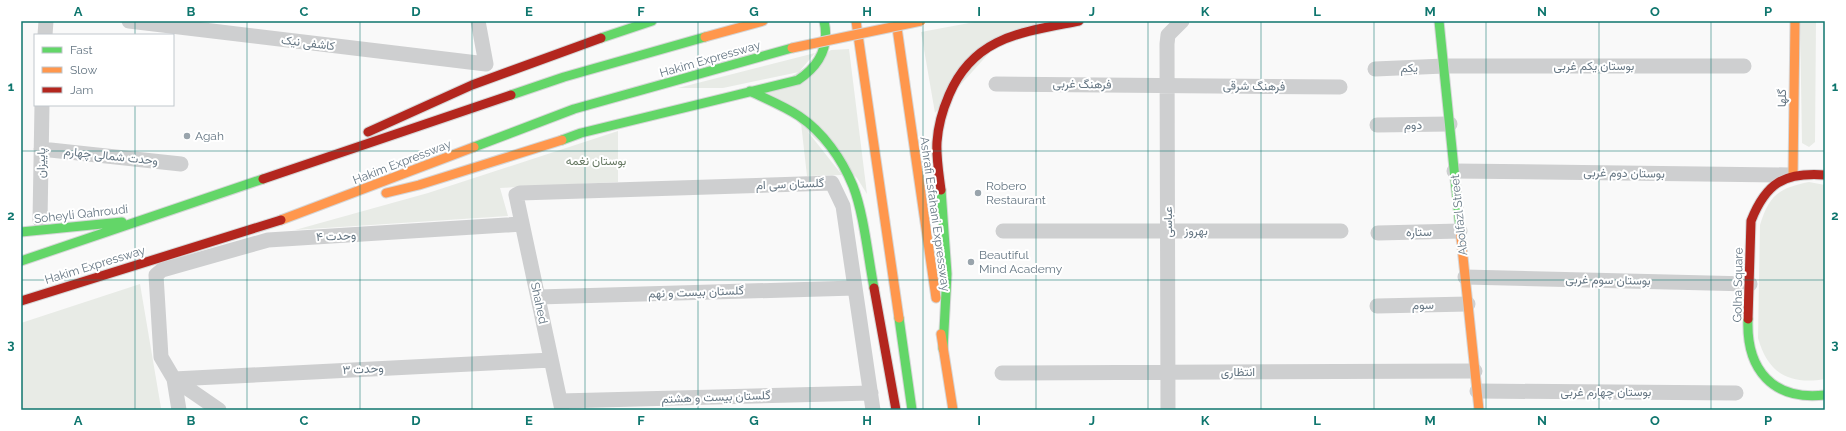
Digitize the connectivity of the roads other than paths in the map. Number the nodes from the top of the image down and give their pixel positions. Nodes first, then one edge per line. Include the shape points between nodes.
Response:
1 (46, 21) edge
2 (129, 21) edge
3 (478, 21) edge
4 (652, 21) edge
5 (763, 21) edge
6 (824, 21) edge
7 (856, 21) edge
8 (896, 21) edge
9 (921, 21) edge
10 (1079, 21) edge
11 (1182, 21) edge
12 (1439, 21) edge
13 (1795, 21) edge
14 (156, 23) edge
15 (45, 34) edge
16 (1444, 66) junction
17 (1744, 66) dead end
18 (1375, 69) dead end
19 (996, 84) dead end
20 (1168, 85) junction
21 (1340, 87) dead end
22 (750, 91) junction
23 (42, 106) edge
24 (1450, 124) junction
25 (1377, 125) dead end
26 (40, 149) junction
27 (181, 164) dead end
28 (300, 166) junction
29 (1454, 171) junction
30 (1793, 175) junction
31 (1825, 175) edge
32 (516, 195) joint
33 (299, 214) junction
34 (143, 219) junction
35 (40, 220) dead end
36 (522, 224) junction
37 (1003, 230) dead end
38 (1168, 231) junction
39 (1341, 231) dead end
40 (1460, 231) junction
41 (21, 232) edge
42 (1378, 233) dead end
43 (21, 261) edge
44 (1465, 277) junction
45 (1750, 284) junction
46 (855, 288) junction
47 (538, 297) junction
48 (21, 301) edge
49 (1468, 304) junction
50 (1377, 306) dead end
51 (943, 349) junction
52 (551, 360) junction
53 (1475, 371) junction
54 (1168, 372) junction
55 (1002, 373) dead end
56 (174, 379) junction
57 (1477, 391) junction
58 (872, 393) junction
59 (1736, 393) dead end
60 (1824, 398) edge
61 (561, 406) edge
62 (179, 410) edge
63 (219, 410) edge
64 (873, 410) edge
65 (896, 410) edge
66 (912, 410) edge
67 (953, 410) edge
68 (1168, 410) edge
69 (1479, 410) edge

1 - 15 street
2 - 14 street, کاشفی نیک
3 - 14 street, کاشفی نیک via 486,64
4 - 28 main road via 557,52 400,116
5 - 28 main road, Hakim Expressway via 564,77
6 - 22 main road via 826,36 820,59 810,72 791,82
7 - 66 main road
8 - 51 main road, Ashrafi Esfahani Expressway
9 - 33 main road, Hakim Expressway, bridge via 792,48 574,109
10 - 51 main road via 1022,32 1000,40 980,52 956,79 943,110 938,141 947,274
11 - 20 street, عباسی via 1168,35
12 - 16 main road, Abolfazl Street
13 - 30 main road, گلها
16 - 17 street, بوستان یکم غربی
16 - 18 street, یکم
16 - 24 main road, Abolfazl Street
19 - 20 street, فرهنگ غربی
20 - 21 street, فرهنگ شرقی
20 - 38 street, عباسی
22 - 33 main road via 581,133 426,183
22 - 65 main road via 799,116 823,137 853,186
23 - 26 street, پاییزان
24 - 25 street, دوم
24 - 29 main road, Abolfazl Street
26 - 27 street, وحدت شمالی چهارم
26 - 35 street, پاییزان
28 - 34 main road, Hakim Expressway
29 - 30 street, بوستان دوم غربی
29 - 40 main road, Abolfazl Street
30 - 31 main road, Golha Square
30 - 45 main road, Golha Square via 1777,181 1756,205 1751,221
32 - 36 street, Shahed
32 - 46 street, گلستان سی ام via 832,183 843,206
33 - 48 main road, Hakim Expressway
34 - 41 main road, Soheyli Qahroudi
34 - 43 main road, Hakim Expressway
36 - 47 street, Shahed
36 - 56 street, وحدت ۴ via 268,240 162,270 156,275 161,357
37 - 38 street, بهروز
38 - 39 street, بهروز
38 - 54 street, عباسی
40 - 42 street, ستاره
40 - 44 main road, Abolfazl Street
44 - 45 street, بوستان سوم غربی
44 - 49 main road, Abolfazl Street
45 - 60 main road, Golha Square via 1749,342 1756,367 1772,385 1795,399
46 - 47 street, گلستان بیست و نهم
46 - 58 street, گلستان سی ام
47 - 52 street, Shahed
49 - 50 street, سوم
49 - 53 main road, Abolfazl Street
51 - 67 main road, Ashrafi Esfahani Expressway
52 - 56 street, وحدت ۳
52 - 61 street, Shahed
53 - 54 street, انتظاری
53 - 57 main road, Abolfazl Street
54 - 55 street, انتظاری
54 - 68 street, عباسی
56 - 62 street
56 - 63 street
57 - 59 street, بوستان چهارم غربی
57 - 69 main road, Abolfazl Street
58 - 61 street, گلستان بیست و هشتم
58 - 64 street, گلستان سی ام

